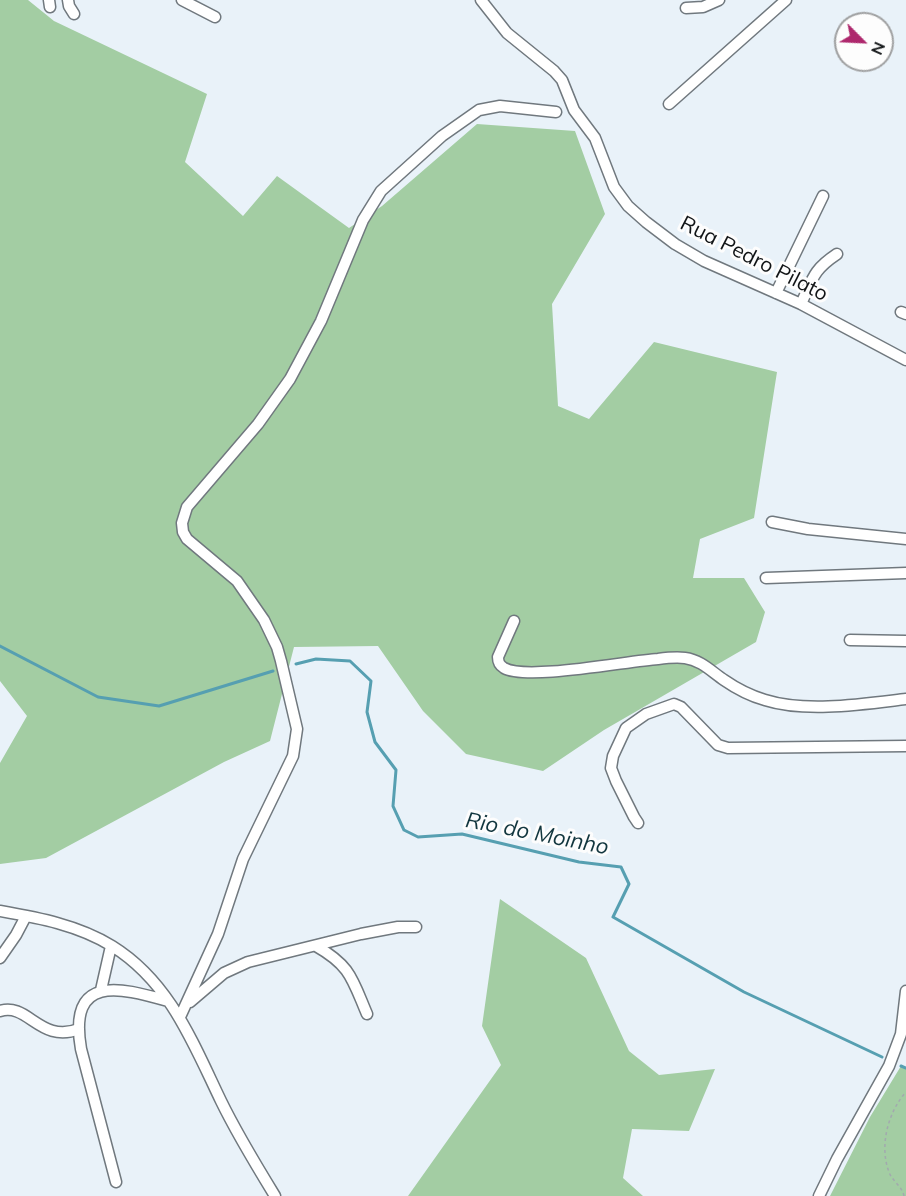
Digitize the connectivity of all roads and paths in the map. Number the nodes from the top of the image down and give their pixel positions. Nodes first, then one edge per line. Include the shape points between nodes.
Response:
1 (68, 0) edge
2 (182, 0) edge
3 (481, 0) edge
4 (719, 0) edge
5 (786, 0) edge
6 (686, 8) dead end
7 (74, 14) dead end
8 (215, 17) dead end
9 (669, 104) dead end
10 (556, 112) dead end
11 (823, 196) dead end
12 (837, 254) dead end
13 (776, 293) junction
14 (801, 304) junction
15 (906, 360) edge
16 (772, 522) dead end
17 (906, 539) edge
18 (906, 573) edge
19 (766, 578) dead end
20 (514, 621) dead end
21 (850, 640) dead end
22 (906, 641) edge
23 (906, 699) edge
24 (906, 746) edge
25 (638, 823) dead end
26 (0, 910) edge
27 (26, 916) junction
28 (416, 927) dead end
29 (111, 946) junction
30 (316, 946) junction
31 (0, 958) edge
32 (101, 990) junction
33 (906, 991) edge
34 (168, 1001) junction
35 (188, 1004) junction
36 (0, 1011) edge
37 (367, 1014) dead end
38 (180, 1017) junction
39 (79, 1029) junction
40 (904, 1033) edge
41 (906, 1092) edge
42 (116, 1182) dead end
43 (275, 1196) edge
44 (819, 1196) edge
45 (904, 1196) edge

1 - 7 street
2 - 8 street
3 - 13 street, Rua Pedro Pilato via 507,33 562,80 574,110 595,138 614,187 628,206 660,234 692,254
4 - 6 street via 703,7
5 - 9 street
10 - 35 street via 500,106 479,110 448,130 381,191 363,220 321,321 290,379 184,514 183,532 188,539 237,581 272,635 297,729 293,756 243,859 218,934
11 - 13 street
12 - 14 street via 816,271
13 - 14 street, Rua Pedro Pilato
14 - 15 street, Rua Pedro Pilato
16 - 17 street
18 - 19 street
20 - 23 street via 498,657 498,663 512,671 549,672 685,658 766,701 835,706
21 - 22 street
24 - 25 street via 728,748 718,745 674,704 646,714 626,728 613,756 611,768
26 - 27 street
27 - 29 street via 69,926
27 - 31 street
28 - 30 street via 398,927
29 - 32 street
29 - 34 street via 137,965
30 - 35 street via 248,962 224,973
30 - 37 street via 346,969
32 - 34 street via 128,991
32 - 39 street via 87,1001
33 - 40 street
34 - 38 street
35 - 38 street
36 - 39 street via 10,1009 56,1033
38 - 43 street
39 - 42 street
40 - 44 street
41 - 45 path via 892,1113 885,1138 889,1174

